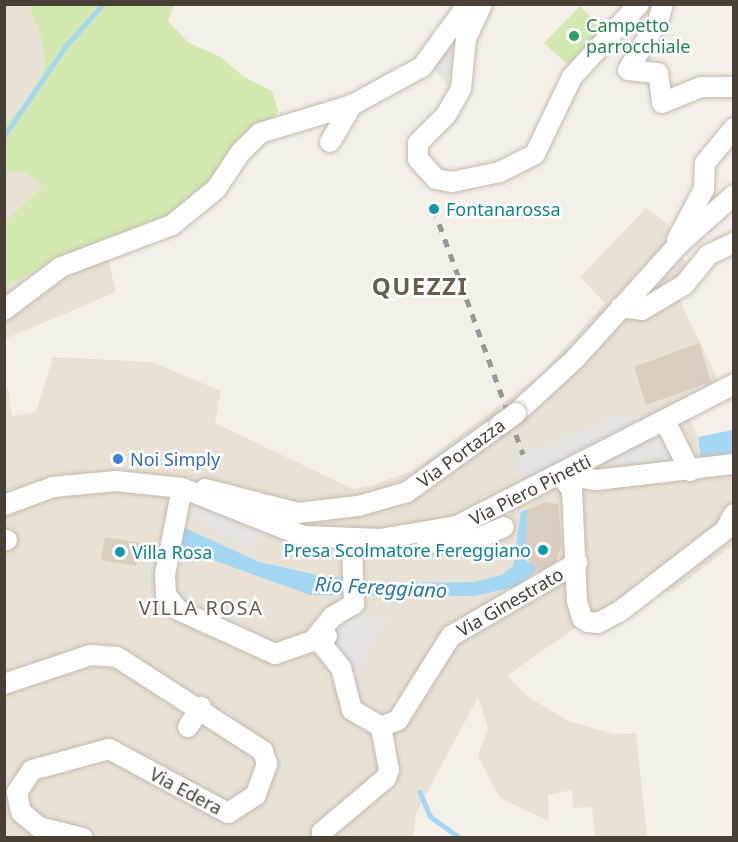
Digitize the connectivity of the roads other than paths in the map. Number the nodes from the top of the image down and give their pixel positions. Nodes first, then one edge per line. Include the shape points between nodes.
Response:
1 (468, 4) edge
2 (482, 4) edge
3 (663, 4) edge
4 (632, 8) edge
5 (734, 87) edge
6 (352, 105) junction
7 (734, 128) edge
8 (330, 141) dead end
9 (734, 195) edge
10 (734, 243) edge
11 (677, 246) junction
12 (621, 307) junction
13 (4, 310) edge
14 (734, 384) edge
15 (665, 421) junction
16 (729, 463) edge
17 (690, 471) junction
18 (561, 475) junction
19 (187, 490) junction
20 (4, 506) edge
21 (734, 514) edge
22 (504, 527) dead end
23 (416, 544) dead end
24 (352, 545) dead end
25 (577, 563) junction
26 (322, 636) junction
27 (4, 684) edge
28 (201, 707) junction
29 (188, 727) dead end
30 (381, 727) junction
31 (380, 797) dead end
32 (11, 805) edge
33 (84, 837) edge
34 (323, 837) edge
35 (333, 837) edge

1 - 6 street via 422,67
2 - 4 street via 466,38 461,89 446,115 418,143 421,164 436,179 452,182 500,172 535,154 562,93
3 - 5 street via 658,21 628,70 658,73 658,98 664,104 701,87
6 - 8 street
6 - 13 street via 260,133 240,153 216,189 172,225 61,267
7 - 11 street via 705,163 704,189
9 - 11 street, Via Portazza
10 - 12 street via 708,255 684,285 642,310
11 - 12 street, Via Portazza
12 - 19 street, Via Portazza, bridge via 536,398 407,492 358,506 298,513 208,488
14 - 15 street, Via Piero Pinetti
15 - 17 street
15 - 18 street, Via Piero Pinetti
16 - 17 street
17 - 18 street via 597,480
18 - 19 street, Via Piero Pinetti via 457,526 352,540 290,533
18 - 25 street, Via Ginestrato via 572,490
19 - 20 street, Via Piero Pinetti via 116,481 75,483
19 - 26 street via 170,552 166,595 178,610 275,654
21 - 25 street, Via Ginestrato via 725,530 598,623 582,618
22 - 23 street, Via Piero Pinetti via 479,538
24 - 26 street via 354,604 332,617
25 - 30 street, Via Ginestrato via 451,636 398,720
26 - 30 street via 341,669 352,710
27 - 28 street, Via Edera via 90,656 117,657
28 - 29 street
28 - 32 street, Via Edera via 264,751 266,775 256,795 241,808 219,813 109,749 32,770
30 - 34 street via 387,749 386,778 322,832
31 - 35 street
32 - 33 street, Via Edera via 39,827

